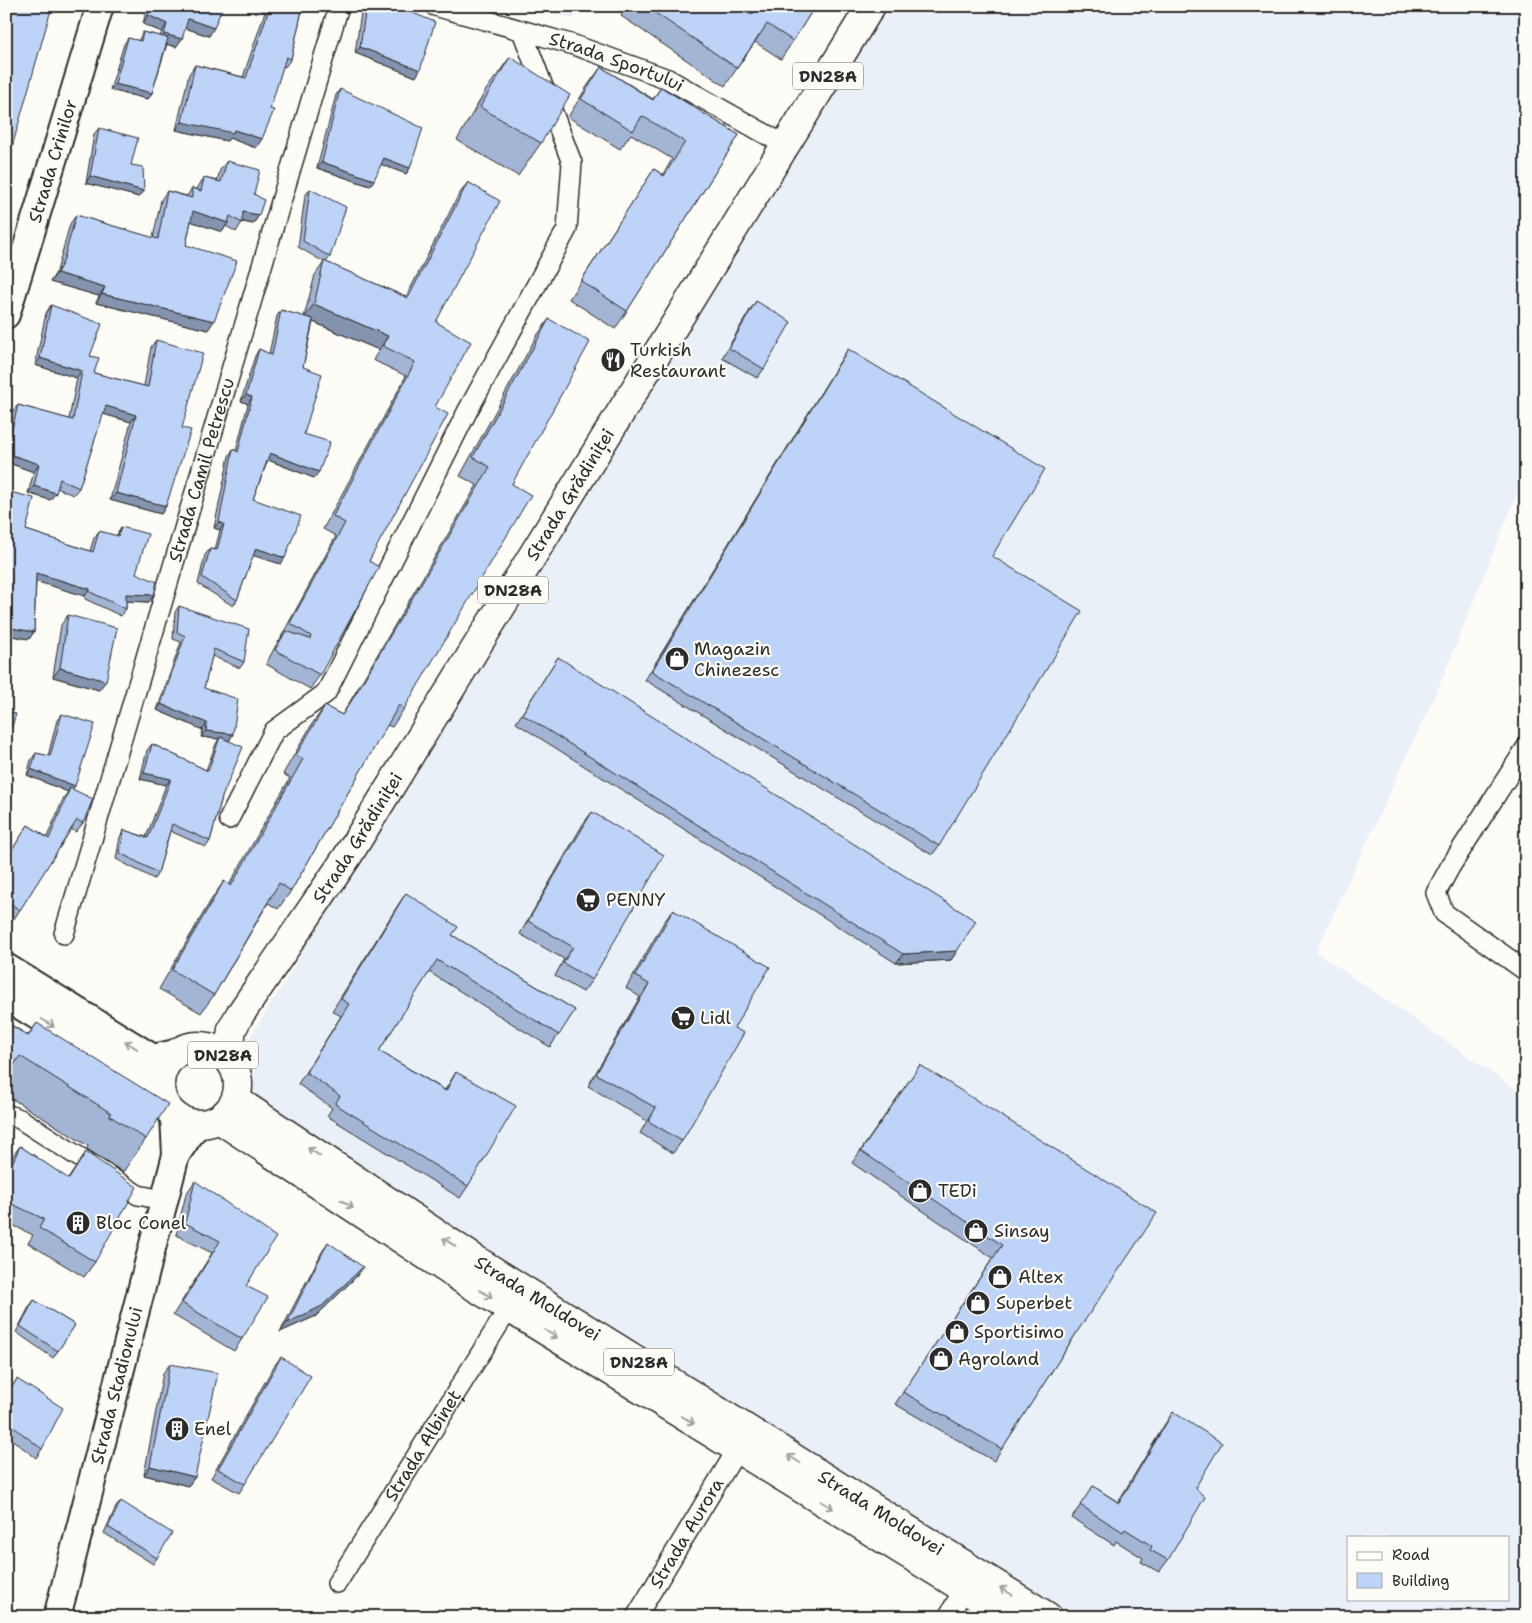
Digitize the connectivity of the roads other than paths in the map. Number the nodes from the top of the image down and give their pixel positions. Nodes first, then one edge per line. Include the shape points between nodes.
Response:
1 (100, 6) edge
2 (339, 6) edge
3 (435, 6) edge
4 (871, 6) edge
5 (522, 31) junction
6 (785, 145) junction
7 (6, 315) edge
8 (1526, 748) edge
9 (229, 819) dead end
10 (64, 934) dead end
11 (6, 967) edge
12 (1526, 971) edge
13 (6, 997) edge
14 (217, 1052) junction
15 (176, 1053) junction
16 (160, 1092) junction
17 (6, 1114) edge
18 (206, 1115) junction
19 (163, 1200) junction
20 (509, 1308) junction
21 (737, 1450) junction
22 (337, 1583) dead end
23 (965, 1587) junction
24 (57, 1617) edge
25 (636, 1617) edge
26 (948, 1617) edge
27 (1010, 1617) edge
28 (1048, 1617) edge

1 - 7 main road, Strada Crinilor
2 - 10 street, Strada Camil Petrescu
3 - 5 street, Strada Sportului
4 - 6 main road, Strada Grădiniței / DN28A
5 - 6 street, Strada Sportului via 574,45 668,79
5 - 9 street via 572,163 567,228 467,412 326,693 274,731
6 - 14 main road, Strada Grădiniței / DN28A via 357,840
8 - 12 street via 1436,893 1444,912
15 -> 11 main road, DN28A via 153,1058
13 -> 16 main road, DN28A
14 - 15 main road, DN28A via 195,1046
14 - 18 main road, DN28A via 238,1076 238,1088
15 - 16 main road, DN28A via 163,1070
16 - 18 main road, DN28A via 167,1108
17 - 19 street via 138,1195
18 - 19 main road, Strada Stadionului via 176,1155
18 -> 20 main road, Strada Moldovei / DN28A
28 -> 18 main road, Strada Moldovei / DN28A via 479,1262
19 - 24 main road, Strada Stadionului
20 -> 21 main road, Strada Moldovei / DN28A
20 - 22 street, Strada Albineț
21 -> 23 main road, Strada Moldovei / DN28A
21 - 25 street, Strada Aurora
23 - 26 street
23 - 27 main road, Strada Moldovei / DN28A

